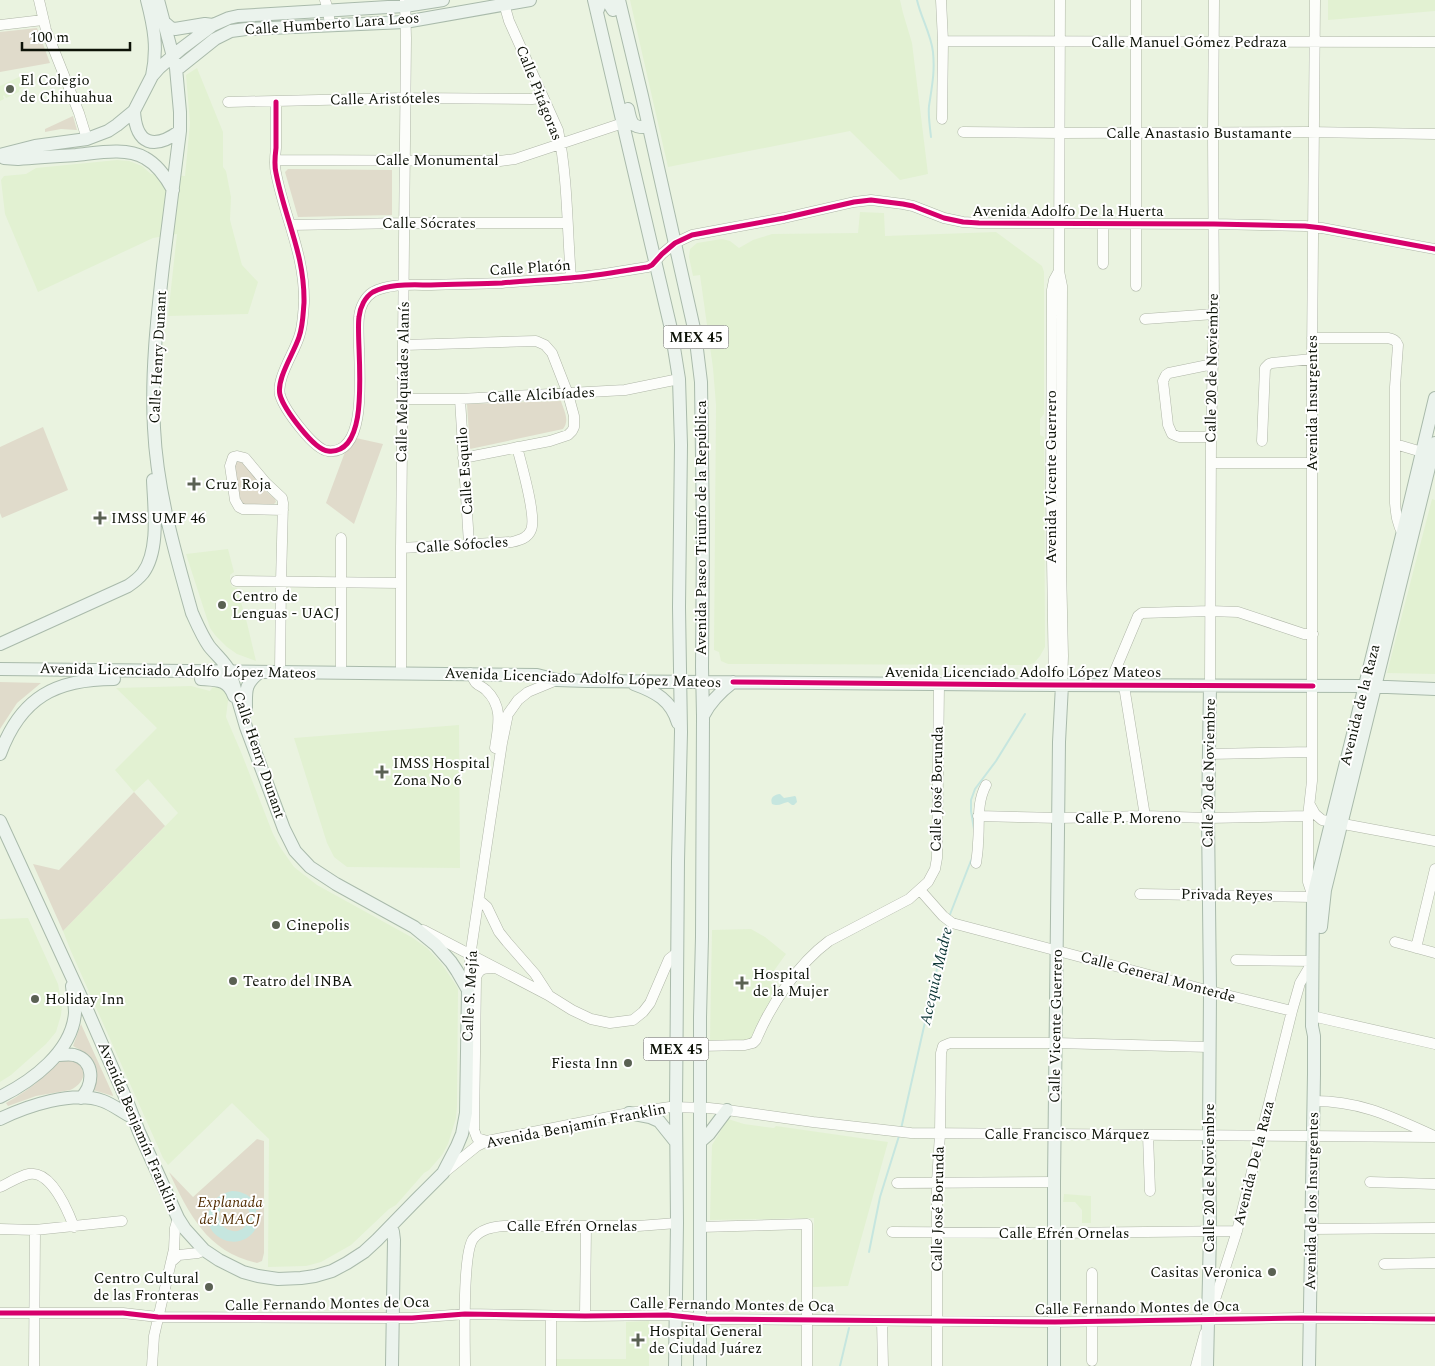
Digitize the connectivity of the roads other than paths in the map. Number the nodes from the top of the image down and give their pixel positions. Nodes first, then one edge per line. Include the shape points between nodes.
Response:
1 (39, 0) edge
2 (147, 0) edge
3 (158, 0) edge
4 (443, 0) edge
5 (530, 0) edge
6 (941, 0) edge
7 (1060, 0) edge
8 (1136, 0) edge
9 (1214, 0) edge
10 (1315, 0) edge
11 (504, 2) edge
12 (405, 3) edge
13 (614, 3) edge
14 (327, 5) edge
15 (596, 6) edge
16 (43, 20) junction
17 (164, 22) junction
18 (406, 22) junction
19 (213, 24) junction
20 (0, 25) edge
21 (330, 25) junction
22 (943, 41) junction
23 (1059, 42) junction
24 (1136, 42) junction
25 (1213, 42) junction
26 (1315, 42) junction
27 (1435, 42) edge
28 (174, 62) junction
29 (152, 76) junction
30 (616, 89) junction
31 (406, 98) junction
32 (543, 98) junction
33 (228, 102) dead end
34 (276, 102) junction
35 (134, 111) junction
36 (942, 119) dead end
37 (623, 123) junction
38 (648, 127) junction
39 (180, 131) junction
40 (963, 132) dead end
41 (1136, 133) junction
42 (1213, 133) junction
43 (1313, 133) junction
44 (1059, 134) junction
45 (1435, 134) edge
46 (87, 139) junction
47 (561, 144) junction
48 (0, 156) edge
49 (275, 160) junction
50 (405, 161) junction
51 (172, 190) junction
52 (405, 223) junction
53 (567, 223) junction
54 (290, 224) junction
55 (1059, 224) junction
56 (1102, 224) junction
57 (1136, 224) junction
58 (1214, 224) junction
59 (1313, 226) junction
60 (675, 243) junction
61 (1435, 249) edge
62 (655, 262) junction
63 (1103, 264) dead end
64 (571, 278) junction
65 (404, 285) junction
66 (1136, 286) dead end
67 (1214, 314) junction
68 (1145, 319) dead end
69 (1312, 338) junction
70 (404, 345) junction
71 (675, 350) junction
72 (698, 355) junction
73 (1312, 359) junction
74 (1213, 364) junction
75 (679, 379) junction
76 (701, 382) junction
77 (568, 394) junction
78 (1435, 398) edge
79 (403, 399) junction
80 (460, 399) junction
81 (1211, 437) junction
82 (1262, 441) dead end
83 (1435, 443) edge
84 (1395, 444) junction
85 (517, 447) junction
86 (1422, 452) junction
87 (463, 458) junction
88 (1211, 463) junction
89 (1312, 464) junction
90 (158, 468) junction
91 (283, 510) junction
92 (1402, 534) junction
93 (341, 538) dead end
94 (469, 544) junction
95 (401, 548) junction
96 (236, 581) dead end
97 (281, 582) junction
98 (341, 583) junction
99 (401, 583) junction
100 (1210, 611) junction
101 (1313, 634) junction
102 (0, 644) edge
103 (0, 669) edge
104 (230, 672) junction
105 (260, 672) junction
106 (280, 672) junction
107 (341, 673) junction
108 (401, 673) junction
109 (470, 673) junction
110 (557, 680) junction
111 (627, 681) junction
112 (680, 681) junction
113 (702, 682) junction
114 (733, 682) junction
115 (939, 684) junction
116 (1058, 685) junction
117 (1109, 685) junction
118 (1124, 686) junction
119 (1210, 686) junction
120 (1313, 686) junction
121 (1370, 686) junction
122 (1435, 689) edge
123 (703, 716) junction
124 (245, 724) junction
125 (681, 732) junction
126 (1312, 752) junction
127 (0, 754) edge
128 (1209, 754) junction
129 (986, 785) dead end
130 (1310, 805) junction
131 (680, 812) junction
132 (491, 816) junction
133 (978, 816) junction
134 (1145, 816) junction
135 (1308, 816) junction
136 (702, 818) junction
137 (1059, 818) junction
138 (1208, 818) junction
139 (0, 821) edge
140 (1336, 823) junction
141 (1435, 841) edge
142 (678, 861) junction
143 (976, 863) dead end
144 (702, 868) junction
145 (1435, 870) edge
146 (920, 890) junction
147 (1140, 894) dead end
148 (1208, 895) junction
149 (1313, 897) junction
150 (479, 900) junction
151 (414, 927) junction
152 (1395, 942) dead end
153 (1416, 948) junction
154 (1057, 951) junction
155 (678, 952) junction
156 (1435, 953) edge
157 (471, 955) junction
158 (1236, 960) dead end
159 (1313, 961) junction
160 (497, 968) junction
161 (71, 976) junction
162 (468, 990) junction
163 (1210, 992) junction
164 (548, 995) junction
165 (1292, 1010) junction
166 (1316, 1016) junction
167 (1056, 1043) junction
168 (1435, 1044) edge
169 (700, 1046) junction
170 (1209, 1047) junction
171 (58, 1055) junction
172 (0, 1097) edge
173 (82, 1098) junction
174 (1314, 1101) junction
175 (676, 1107) junction
176 (700, 1108) junction
177 (727, 1110) junction
178 (630, 1113) junction
179 (134, 1118) junction
180 (0, 1119) edge
181 (940, 1134) junction
182 (1055, 1134) junction
183 (1148, 1135) junction
184 (1260, 1135) junction
185 (1313, 1135) junction
186 (1209, 1136) junction
187 (1435, 1136) edge
188 (487, 1141) junction
189 (701, 1141) junction
190 (675, 1142) junction
191 (443, 1173) junction
192 (937, 1182) junction
193 (1054, 1182) junction
194 (1370, 1182) dead end
195 (897, 1183) dead end
196 (1435, 1184) edge
197 (0, 1187) edge
198 (1150, 1191) dead end
199 (178, 1218) junction
200 (122, 1221) dead end
201 (677, 1223) junction
202 (391, 1226) junction
203 (586, 1226) junction
204 (74, 1227) junction
205 (700, 1227) junction
206 (1435, 1228) edge
207 (0, 1229) edge
208 (1311, 1229) junction
209 (35, 1230) junction
210 (1237, 1231) junction
211 (892, 1232) dead end
212 (937, 1232) junction
213 (1210, 1232) junction
214 (1054, 1233) junction
215 (204, 1250) junction
216 (171, 1262) junction
217 (1435, 1263) edge
218 (1384, 1264) dead end
219 (1092, 1273) dead end
220 (0, 1313) edge
221 (34, 1314) junction
222 (465, 1314) junction
223 (551, 1316) junction
224 (586, 1316) junction
225 (676, 1316) junction
226 (158, 1318) junction
227 (393, 1318) junction
228 (700, 1318) junction
229 (1310, 1318) junction
230 (1435, 1319) edge
231 (808, 1320) junction
232 (1208, 1320) junction
233 (882, 1321) junction
234 (936, 1321) junction
235 (1092, 1321) junction
236 (1055, 1322) junction
237 (1092, 1361) dead end
238 (34, 1366) edge
239 (152, 1366) edge
240 (392, 1366) edge
241 (465, 1366) edge
242 (551, 1366) edge
243 (675, 1366) edge
244 (700, 1366) edge
245 (807, 1366) edge
246 (882, 1366) edge
247 (936, 1366) edge
248 (1054, 1366) edge
249 (1196, 1366) edge
250 (1207, 1366) edge
251 (1309, 1366) edge

1 - 16 street
2 - 29 main road via 156,41
3 - 17 main road, Calle Henry Dunant
4 - 12 main road, Calle Humberto Lara Leos
5 - 11 main road, Calle Humberto Lara Leos
6 - 22 street
7 - 23 street, Avenida Vicente Guerrero
8 - 24 street
9 - 25 street, Calle 20 de Noviembre
10 - 26 street, Avenida Insurgentes
11 - 18 main road, Calle Humberto Lara Leos
11 - 32 street, Calle Pitágoras via 509,21
12 - 14 main road, Calle Humberto Lara Leos
12 - 18 street, Calle Melquíades Alanís
13 - 15 main road via 604,2
13 - 38 main road, Avenida Paseo Triunfo de la República / MEX 45 via 632,54
14 - 19 main road, Calle Humberto Lara Leos via 238,16
14 - 21 street
15 - 30 main road, MEX 45
16 - 20 street
16 - 46 street
17 - 19 main road via 175,29
17 - 28 main road, Calle Henry Dunant
18 - 21 main road, Calle Humberto Lara Leos
18 - 31 street, Calle Melquíades Alanís
19 - 28 main road, Calle Humberto Lara Leos
21 - 28 main road, Calle Humberto Lara Leos via 231,31 215,39 180,68
22 - 23 street, Calle Manuel Gómez Pedraza
22 - 36 street
23 - 24 street, Calle Manuel Gómez Pedraza
23 - 44 street, Avenida Vicente Guerrero
24 - 25 street, Calle Manuel Gómez Pedraza
24 - 41 street
25 - 26 street, Calle Manuel Gómez Pedraza
25 - 42 street, Calle 20 de Noviembre
26 - 27 street, Calle Manuel Gómez Pedraza
26 - 43 street, Avenida Insurgentes
28 - 29 main road, Calle Humberto Lara Leos
28 - 39 main road, Calle Henry Dunant
29 - 35 main road, Calle Humberto Lara Leos
30 - 37 main road, MEX 45
30 - 38 main road via 625,97 633,125
31 - 32 street, Calle Aristóteles
31 - 34 street, Calle Aristóteles
31 - 50 street, Calle Melquíades Alanís
32 - 47 street, Calle Pitágoras
33 - 34 street, Calle Aristóteles
34 - 49 street
35 - 39 main road via 136,129 146,139 162,141
35 - 46 main road, Calle Humberto Lara Leos via 108,131
37 - 47 street, Calle Monumental
37 - 62 main road, MEX 45
38 - 60 main road, Avenida Paseo Triunfo de la República / MEX 45
39 - 51 main road, Calle Henry Dunant
40 - 44 street, Calle Anastasio Bustamante
41 - 42 street, Calle Anastasio Bustamante
41 - 44 street, Calle Anastasio Bustamante
41 - 57 street
42 - 43 street, Calle Anastasio Bustamante
42 - 58 street, Calle 20 de Noviembre
43 - 45 street, Calle Anastasio Bustamante
43 - 59 street, Avenida Insurgentes
44 - 55 street, Avenida Vicente Guerrero
46 - 48 main road, Calle Humberto Lara Leos via 35,146
47 - 50 street, Calle Monumental via 500,161
47 - 53 street, Calle Pitágoras
48 - 51 main road via 18,159 135,153 158,168
49 - 50 street, Calle Monumental
49 - 54 street via 275,172
50 - 52 street, Calle Melquíades Alanís
51 - 90 main road, Calle Henry Dunant via 154,360 154,428
52 - 53 street, Calle Sócrates
52 - 54 street, Calle Sócrates
52 - 65 street, Calle Melquíades Alanís
53 - 64 street, Calle Pitágoras
54 - 65 street, Calle Platón via 302,271 303,313 300,334 280,384 280,395 310,439 324,451 332,452 348,444 355,428 360,397 359,316 365,300 383,288
55 - 56 street, Avenida Adolfo De la Huerta
55 - 60 street, Avenida Adolfo De la Huerta via 962,222 913,206 862,201 692,235
55 - 116 street, Avenida Vicente Guerrero via 1063,656
56 - 57 street, Avenida Adolfo De la Huerta
56 - 63 street
57 - 58 street, Avenida Adolfo De la Huerta
57 - 66 street
58 - 59 street, Avenida Adolfo De la Huerta
58 - 67 street, Calle 20 de Noviembre
59 - 61 street, Avenida Adolfo De la Huerta
59 - 69 street, Avenida Insurgentes
60 - 62 street, Avenida Adolfo De la Huerta
60 - 72 main road, Avenida Paseo Triunfo de la República / MEX 45
62 - 64 street, Calle Platón via 648,267
62 - 71 main road, MEX 45
64 - 65 street, Calle Platón
65 - 70 street, Calle Melquíades Alanís
67 - 68 street
67 - 74 street, Calle 20 de Noviembre
69 - 73 street, Avenida Insurgentes
69 - 84 street via 1388,338 1398,345
70 - 77 street via 536,341 545,344 552,353
70 - 79 street, Calle Melquíades Alanís
71 - 72 main road via 689,360
71 - 75 main road, MEX 45
72 - 76 main road, Avenida Paseo Triunfo de la República / MEX 45
73 - 82 street via 1269,364 1265,368
73 - 89 street, Avenida Insurgentes
74 - 81 street, Calle 20 de Noviembre
74 - 81 street via 1169,373 1163,381 1168,426 1172,434
75 - 76 main road via 691,378
75 - 77 street, Calle Alcibíades via 638,388
75 - 112 main road, Avenida Paseo Triunfo de la República / MEX 45
76 - 113 main road, Avenida Paseo Triunfo de la República / MEX 45
77 - 80 street, Calle Alcibíades
77 - 85 street via 575,421 568,435
78 - 86 main road, Avenida de la Raza
79 - 80 street, Calle Alcibíades
79 - 95 street, Calle Melquíades Alanís
80 - 87 street, Calle Esquilo
81 - 88 street, Calle 20 de Noviembre
83 - 121 main road, Avenida de la Raza
84 - 86 street
84 - 92 street via 1396,510
85 - 87 street
85 - 94 street, Calle Sófocles via 533,516 532,530 523,540
86 - 92 main road, Avenida de la Raza
87 - 94 street, Calle Esquilo
88 - 89 street
88 - 100 street, Calle 20 de Noviembre
89 - 101 street, Avenida Insurgentes
90 - 102 main road via 153,477 153,548 140,576 128,586
90 - 104 main road, Calle Henry Dunant via 171,536 192,613 205,640
91 - 91 street via 238,507 230,466 233,457 245,458 282,498
91 - 97 street
92 - 121 main road, Avenida de la Raza
93 - 98 street
94 - 95 street, Calle Sófocles
95 - 99 street, Calle Melquíades Alanís
96 - 97 street
97 - 98 street
97 - 106 street
98 - 99 street
98 - 107 street
99 - 108 street, Calle Melquíades Alanís
100 - 101 street via 1244,613 1304,634
100 - 117 street via 1146,612 1138,616
100 - 119 street, Calle 20 de Noviembre
101 - 120 street, Avenida Insurgentes
103 - 104 main road, Avenida Licenciado Adolfo López Mateos
104 - 105 main road, Avenida Licenciado Adolfo López Mateos
104 - 124 main road, Calle Henry Dunant
105 - 106 main road, Avenida Licenciado Adolfo López Mateos
105 - 124 main road via 247,686
106 - 107 main road, Avenida Licenciado Adolfo López Mateos
107 - 108 main road, Avenida Licenciado Adolfo López Mateos
108 - 109 main road, Avenida Licenciado Adolfo López Mateos
109 - 110 main road, Avenida Licenciado Adolfo López Mateos via 537,675
109 - 132 street, Calle S. Mejía via 476,684 491,695 498,709 487,801
110 - 111 main road, Avenida Licenciado Adolfo López Mateos
110 - 132 street, Calle S. Mejía via 528,692 508,714
111 - 112 main road, Avenida Licenciado Adolfo López Mateos
111 - 125 main road via 664,699 675,712
112 - 113 main road, Avenida Licenciado Adolfo López Mateos
112 - 125 main road, Avenida Paseo Triunfo de la República / MEX 45
113 - 114 main road, Avenida Licenciado Adolfo López Mateos
113 - 123 main road, Avenida Paseo Triunfo de la República / MEX 45
114 - 115 main road, Avenida Licenciado Adolfo López Mateos
114 - 123 main road via 721,691
115 - 116 main road, Avenida Licenciado Adolfo López Mateos
115 - 146 street, Calle José Borunda via 937,858 935,869
116 - 117 main road, Avenida Licenciado Adolfo López Mateos
116 - 137 main road, Calle Vicente Guerrero
117 - 118 main road, Avenida Licenciado Adolfo López Mateos
118 - 119 main road, Avenida Licenciado Adolfo López Mateos
118 - 134 street
119 - 120 main road, Avenida Licenciado Adolfo López Mateos
119 - 128 main road, Calle 20 de Noviembre
120 - 121 main road, Avenida Licenciado Adolfo López Mateos
120 - 126 street, Avenida Insurgentes
121 - 122 main road, Avenida Licenciado Adolfo López Mateos
121 - 140 main road, Avenida de la Raza
123 - 136 main road, Avenida Paseo Triunfo de la República / MEX 45
124 - 127 main road via 229,686 219,680 83,680 60,686 32,702 11,729
124 - 151 main road, Calle Henry Dunant via 284,829 302,860 336,884
125 - 131 main road, Avenida Paseo Triunfo de la República / MEX 45
126 - 128 street
126 - 130 street, Avenida Insurgentes
128 - 138 main road, Calle 20 de Noviembre
129 - 133 street via 979,802
130 - 135 street, Avenida Insurgentes
130 - 140 street via 1318,818
131 - 136 main road via 691,821
131 - 142 main road, Avenida Paseo Triunfo de la República / MEX 45
132 - 150 street, Calle S. Mejía
133 - 137 street, Calle P. Moreno
133 - 143 street
134 - 137 street, Calle P. Moreno
134 - 138 street, Calle P. Moreno
135 - 138 street, Calle P. Moreno
135 - 149 street, Avenida Insurgentes via 1308,882
136 - 144 main road, Avenida Paseo Triunfo de la República / MEX 45
137 - 154 main road, Calle Vicente Guerrero
138 - 148 main road, Calle 20 de Noviembre
139 - 161 main road, Avenida Benjamín Franklin
140 - 141 street
140 - 149 main road, Avenida de la Raza
140 - 166 main road, Avenida de la Raza via 1321,917
142 - 144 main road via 693,859
142 - 155 main road, Avenida Paseo Triunfo de la República / MEX 45
144 - 169 main road, Avenida Paseo Triunfo de la República / MEX 45
145 - 153 street
146 - 154 street, Calle General Monterde via 952,923
146 - 169 street, Calle José Borunda via 909,900 829,942 810,957 769,1012 753,1043
147 - 148 street, Privada Reyes
148 - 149 street, Privada Reyes
148 - 163 main road, Calle 20 de Noviembre
149 - 159 main road, Avenida de la Raza
150 - 157 street, Calle S. Mejía
150 - 164 street via 487,907 499,932 535,974
151 - 157 street, Calle Henry Dunant
151 - 162 main road via 451,962
152 - 153 street
153 - 156 street
154 - 163 street, Calle General Monterde
154 - 167 main road, Calle Vicente Guerrero
155 - 164 street, Calle Henry Dunant via 667,962 650,1003 633,1020 618,1023 600,1021 572,1010
155 - 175 main road, Avenida Paseo Triunfo de la República / MEX 45
157 - 160 street, Calle Henry Dunant
157 - 162 street, Calle S. Mejía
158 - 159 street
159 - 165 street, Avenida De la Raza via 1300,984
159 - 166 main road, Avenida de la Raza
160 - 164 street, Calle Henry Dunant
160 - 188 street via 484,968 476,978 474,1130 477,1138
161 - 171 main road via 75,1014 69,1036
161 - 179 main road, Avenida Benjamín Franklin
162 - 191 main road, Calle S. Mejía via 466,1113 462,1134
163 - 165 street, Calle General Monterde
163 - 170 main road, Calle 20 de Noviembre
165 - 184 street, Avenida De la Raza
166 - 168 street
166 - 174 main road, Avenida de los Insurgentes
167 - 170 street
167 - 181 street, Calle José Borunda via 950,1043 943,1046
167 - 182 main road, Calle Vicente Guerrero
169 - 176 main road, Avenida Paseo Triunfo de la República / MEX 45
170 - 186 main road, Calle 20 de Noviembre
171 - 172 main road via 31,1078
171 - 173 main road via 74,1055 88,1066 91,1081
173 - 179 main road via 102,1101
173 - 180 main road via 37,1104
174 - 185 main road, Avenida de los Insurgentes
174 - 187 street via 1335,1101 1368,1108
175 - 176 street, Avenida Benjamín Franklin
175 - 178 street, Avenida Benjamín Franklin
175 - 190 main road, Avenida Paseo Triunfo de la República / MEX 45
176 - 177 street, Calle Francisco Márquez
176 - 189 main road, Avenida Paseo Triunfo de la República / MEX 45
177 - 181 street, Calle Francisco Márquez via 892,1132
177 - 189 main road
178 - 188 street, Avenida Benjamín Franklin
178 - 190 main road via 658,1121
179 - 199 main road, Avenida Benjamín Franklin
181 - 182 street, Calle Francisco Márquez
181 - 192 street, Calle José Borunda
182 - 183 street, Calle Francisco Márquez
182 - 193 main road, Calle Vicente Guerrero
183 - 186 street, Calle Francisco Márquez
183 - 198 street
184 - 185 street, Calle Francisco Márquez
184 - 186 street, Calle Francisco Márquez
184 - 210 street, Avenida De la Raza
185 - 187 street, Calle Francisco Márquez
185 - 208 main road, Avenida de los Insurgentes
186 - 213 main road, Calle 20 de Noviembre
188 - 191 street, Avenida Benjamín Franklin
189 - 205 main road, Avenida Paseo Triunfo de la República / MEX 45
190 - 201 main road, Avenida Paseo Triunfo de la República / MEX 45
191 - 202 main road, Avenida Benjamín Franklin
192 - 193 street
192 - 195 street
192 - 212 street, Calle José Borunda
193 - 214 main road, Calle Vicente Guerrero
194 - 196 street
197 - 204 street via 28,1174 40,1176 61,1198
199 - 215 main road, Avenida Benjamín Franklin
199 - 216 street
200 - 204 street
201 - 203 street, Calle Efrén Ornelas
201 - 225 main road, Avenida Paseo Triunfo de la República / MEX 45
202 - 215 main road, Avenida Benjamín Franklin via 348,1263 301,1278 258,1276 230,1266
202 - 227 main road via 394,1232
203 - 222 street, Calle Efrén Ornelas via 504,1226 492,1227 477,1235 469,1248
203 - 224 street
204 - 209 street
205 - 228 main road, Avenida Paseo Triunfo de la República / MEX 45
205 - 231 street via 807,1224
206 - 208 street
207 - 209 street
208 - 229 main road, Avenida de los Insurgentes
209 - 221 street
210 - 213 street, Calle Efrén Ornelas
210 - 232 street, Avenida De la Raza
211 - 212 street, Calle Efrén Ornelas
212 - 214 street, Calle Efrén Ornelas
212 - 234 street, Calle José Borunda
213 - 214 street, Calle Efrén Ornelas
213 - 232 main road, Calle 20 de Noviembre
214 - 236 main road, Calle Vicente Guerrero
215 - 216 street via 179,1255
216 - 226 street
217 - 218 street
219 - 235 street
220 - 221 street, Calle Fernando Montes de Oca
221 - 226 street, Calle Fernando Montes de Oca via 123,1313
221 - 238 street
222 - 223 street, Calle Fernando Montes de Oca
222 - 227 street, Calle Fernando Montes de Oca
222 - 241 street
223 - 224 street, Calle Fernando Montes de Oca
223 - 242 street
224 - 225 street, Calle Fernando Montes de Oca
225 - 228 street, Calle Fernando Montes de Oca
225 - 243 main road, Avenida Paseo Triunfo de la República / MEX 45
226 - 227 street, Calle Fernando Montes de Oca
226 - 239 street
227 - 240 main road
228 - 231 street, Calle Fernando Montes de Oca
228 - 244 main road, Avenida Paseo Triunfo de la República / MEX 45
229 - 230 street, Calle Fernando Montes de Oca
229 - 232 street, Calle Fernando Montes de Oca
229 - 251 main road, Avenida de los Insurgentes
231 - 233 street, Calle Fernando Montes de Oca
231 - 245 street
232 - 235 street, Calle Fernando Montes de Oca
232 - 249 street, Avenida De la Raza
232 - 250 main road, Calle 20 de Noviembre
233 - 234 street, Calle Fernando Montes de Oca
233 - 246 street
234 - 236 street, Calle Fernando Montes de Oca
234 - 247 street, Calle José Borunda
235 - 236 street, Calle Fernando Montes de Oca
235 - 237 street
236 - 248 main road, Calle Vicente Guerrero

